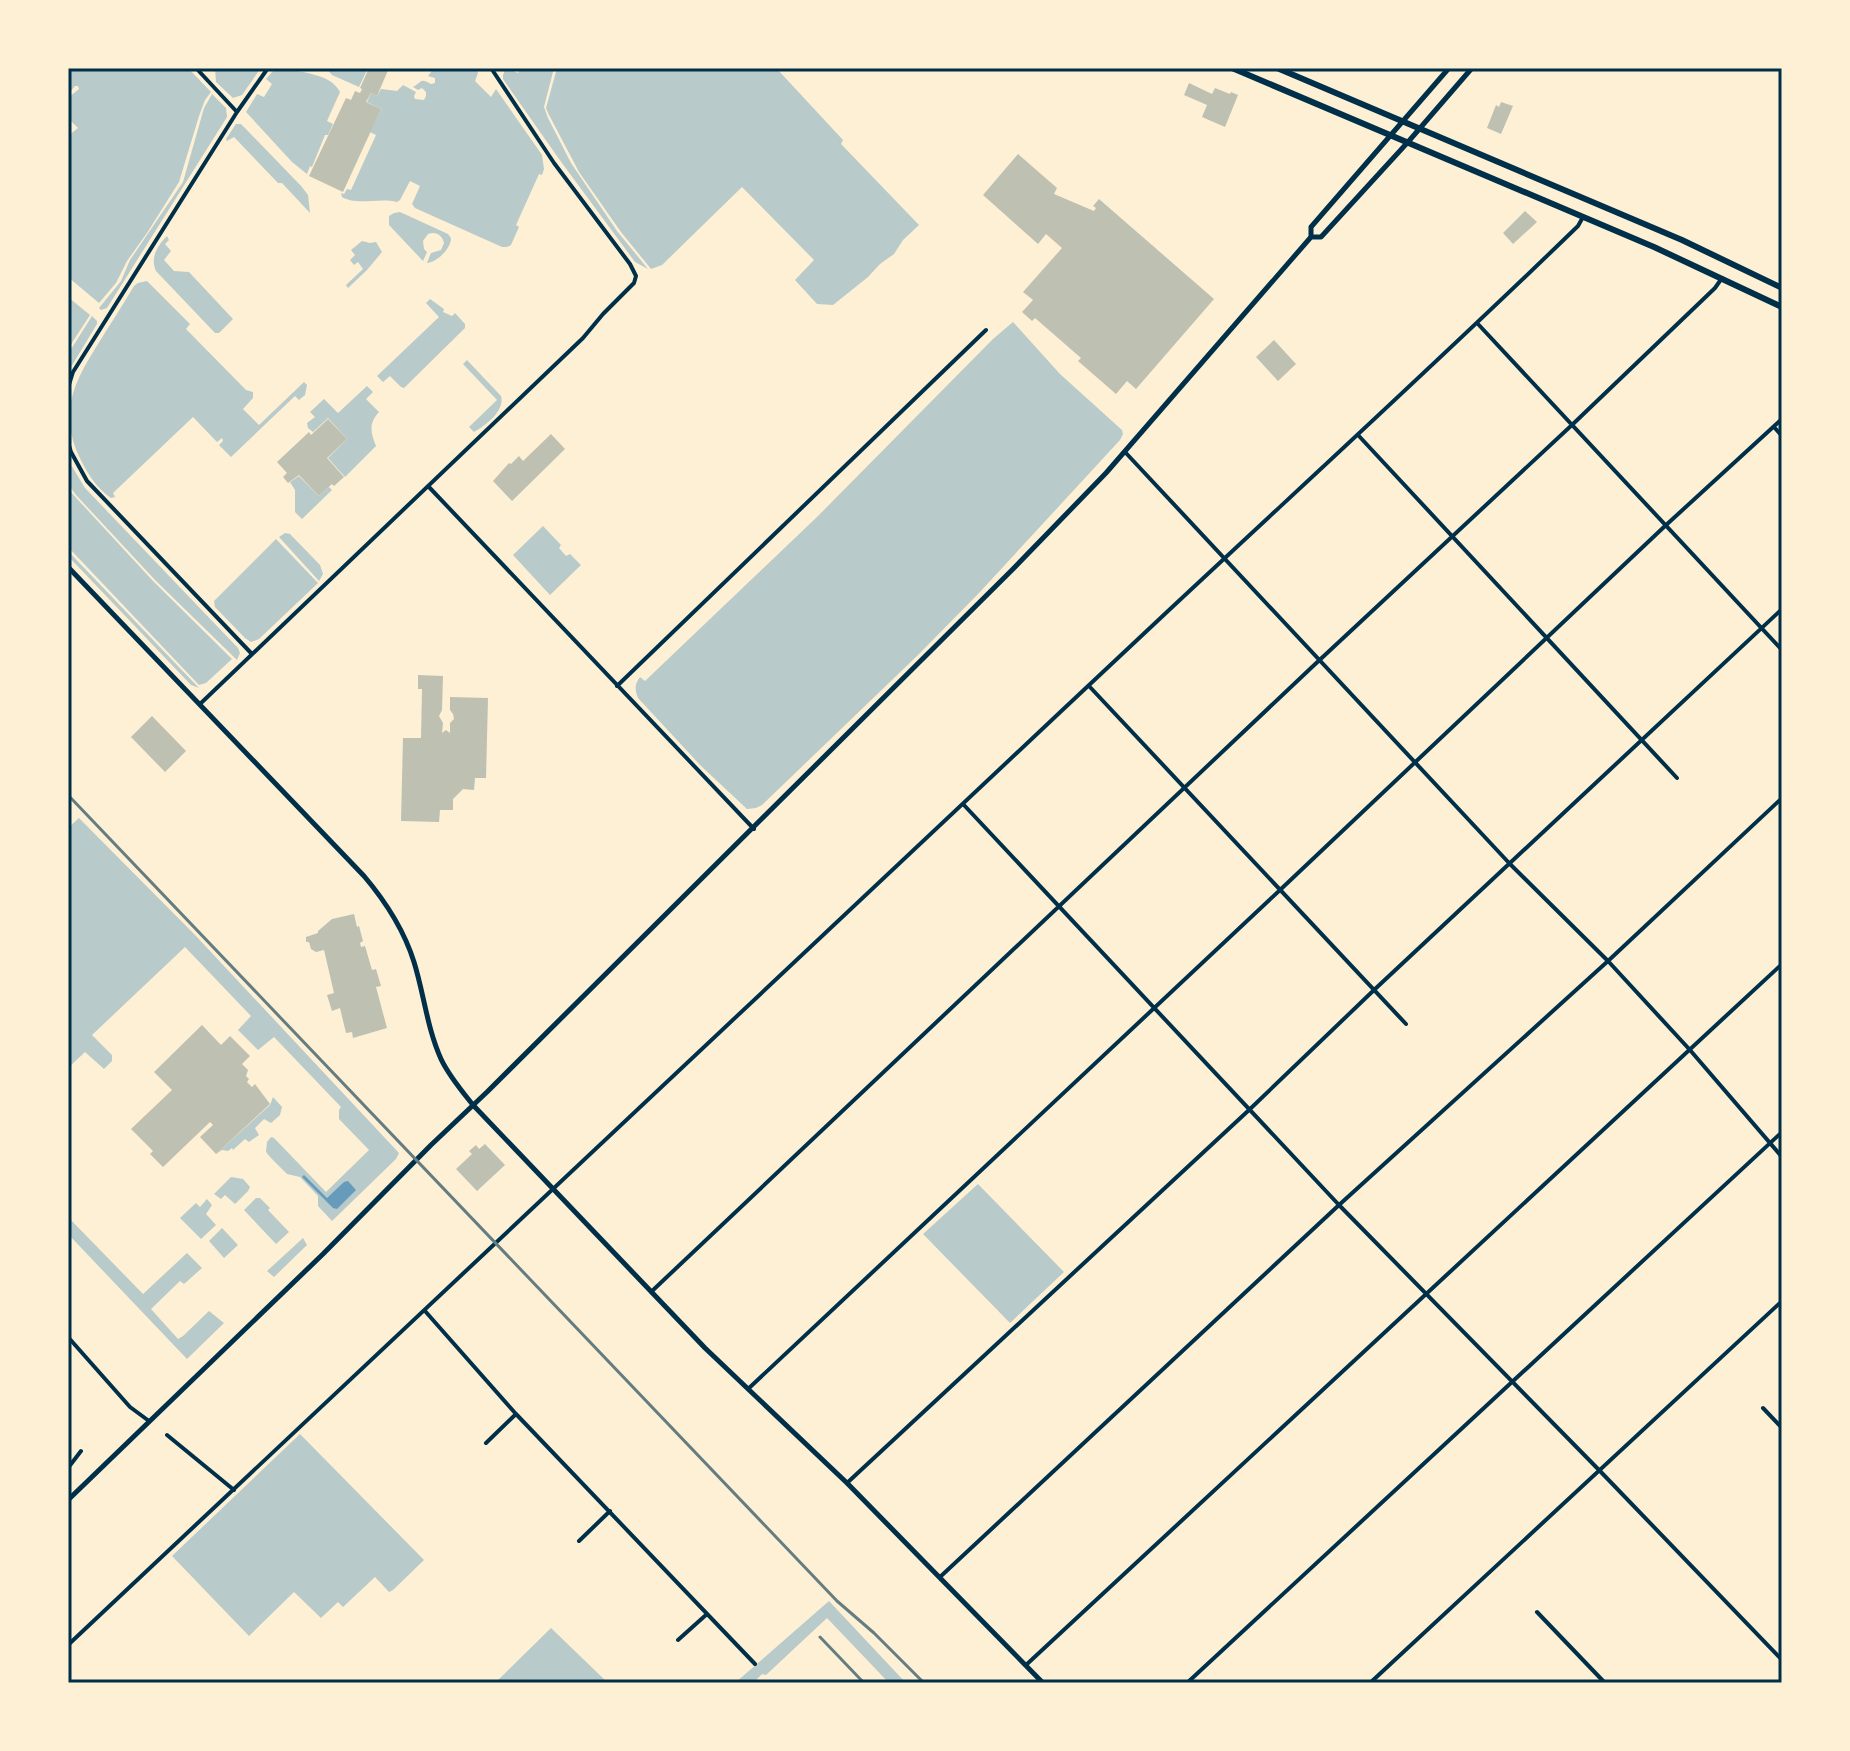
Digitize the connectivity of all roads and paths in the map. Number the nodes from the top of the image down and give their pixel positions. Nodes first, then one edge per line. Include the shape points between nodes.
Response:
1 (196, 68) edge
2 (268, 68) edge
3 (491, 68) edge
4 (1232, 68) edge
5 (1277, 68) edge
6 (1449, 68) edge
7 (1472, 68) edge
8 (237, 112) junction
9 (1402, 121) junction
10 (1420, 129) junction
11 (1390, 135) junction
12 (1408, 142) junction
13 (1583, 217) junction
14 (1311, 237) junction
15 (1722, 278) junction
16 (1782, 288) edge
17 (1782, 307) edge
18 (1477, 323) junction
19 (986, 330) dead end
20 (68, 388) edge
21 (1782, 419) edge
22 (1573, 424) junction
23 (1774, 427) junction
24 (1358, 435) junction
25 (1782, 436) edge
26 (68, 442) edge
27 (1125, 452) junction
28 (428, 486) junction
29 (1665, 526) junction
30 (1453, 536) junction
31 (1226, 558) junction
32 (68, 567) edge
33 (1782, 609) edge
34 (1762, 628) junction
35 (1547, 638) junction
36 (1782, 650) edge
37 (252, 654) junction
38 (1320, 660) junction
39 (617, 686) junction
40 (1089, 686) junction
41 (199, 704) junction
42 (1641, 740) junction
43 (1416, 762) junction
44 (1677, 778) dead end
45 (1184, 788) junction
46 (1782, 798) edge
47 (963, 804) junction
48 (754, 829) junction
49 (1510, 864) junction
50 (1280, 890) junction
51 (1059, 907) junction
52 (1608, 961) junction
53 (1782, 964) edge
54 (1374, 990) junction
55 (1154, 1009) junction
56 (1406, 1024) dead end
57 (1690, 1050) junction
58 (473, 1105) junction
59 (1249, 1110) junction
60 (1782, 1132) edge
61 (1770, 1144) junction
62 (1782, 1157) edge
63 (555, 1188) junction
64 (1339, 1205) junction
65 (651, 1292) junction
66 (1426, 1294) junction
67 (1782, 1301) edge
68 (425, 1311) junction
69 (68, 1337) edge
70 (1512, 1381) junction
71 (747, 1389) junction
72 (1763, 1408) dead end
73 (516, 1414) junction
74 (149, 1421) junction
75 (1782, 1428) edge
76 (167, 1435) dead end
77 (486, 1443) dead end
78 (81, 1451) dead end
79 (68, 1468) edge
80 (1599, 1470) junction
81 (847, 1483) junction
82 (234, 1490) junction
83 (68, 1500) edge
84 (610, 1511) junction
85 (579, 1541) dead end
86 (940, 1577) junction
87 (1537, 1612) dead end
88 (707, 1614) junction
89 (678, 1640) dead end
90 (68, 1645) edge
91 (1782, 1660) edge
92 (755, 1664) dead end
93 (1026, 1665) junction
94 (1043, 1683) edge
95 (1187, 1683) edge
96 (1370, 1683) edge
97 (1605, 1683) edge

1 - 8 street
2 - 8 street
3 - 28 street via 636,276 583,338
4 - 11 main road
5 - 9 main road
6 - 9 main road
7 - 10 main road
8 - 20 street via 73,372
9 - 10 main road
9 - 11 main road
10 - 12 main road
10 - 16 main road
11 - 12 main road
11 - 14 main road via 1311,227
12 - 13 main road
12 - 14 main road via 1321,237
13 - 15 main road
13 - 18 street
14 - 27 main road
15 - 17 main road
15 - 22 street
18 - 22 street
18 - 24 street
19 - 39 street
21 - 23 street
22 - 29 street
22 - 30 street
23 - 25 street
23 - 29 street
24 - 30 street
24 - 31 street
26 - 37 street via 87,481
27 - 31 street
27 - 48 main road
28 - 37 street
28 - 39 street
29 - 34 street
29 - 35 street
30 - 35 street
30 - 38 street
31 - 38 street
31 - 40 street
32 - 41 main road
33 - 34 street
34 - 36 street
34 - 42 street
35 - 42 street
35 - 43 street
37 - 41 street
38 - 43 street
38 - 45 street
39 - 48 street
40 - 45 street
40 - 47 street
41 - 58 main road via 386,905 415,964 438,1052
42 - 44 street
42 - 49 street
43 - 49 street
43 - 50 street
45 - 50 street
45 - 51 street
46 - 52 street
47 - 51 street
47 - 63 street
48 - 58 main road
49 - 52 street
49 - 54 street
50 - 54 street
50 - 55 street
51 - 55 street
51 - 65 street
52 - 57 street
52 - 64 street
53 - 57 street
54 - 56 street
54 - 59 street
55 - 59 street
55 - 71 street
57 - 61 street
57 - 66 street
58 - 63 main road
58 - 74 main road
59 - 64 street
59 - 81 street
60 - 61 street
61 - 62 street
61 - 70 street
63 - 65 main road
63 - 68 street
64 - 66 street
64 - 86 street
65 - 71 main road
66 - 70 street
66 - 93 street
67 - 80 street
68 - 73 street
68 - 82 street
69 - 74 street
70 - 80 street
70 - 95 street
71 - 81 main road
72 - 75 street
73 - 77 street
73 - 84 street
74 - 83 main road
76 - 82 street
78 - 79 street
80 - 91 street
80 - 96 street
81 - 86 main road
82 - 90 street
84 - 85 street
84 - 88 street
86 - 93 main road
87 - 97 street
88 - 89 street
88 - 92 street
93 - 94 main road

